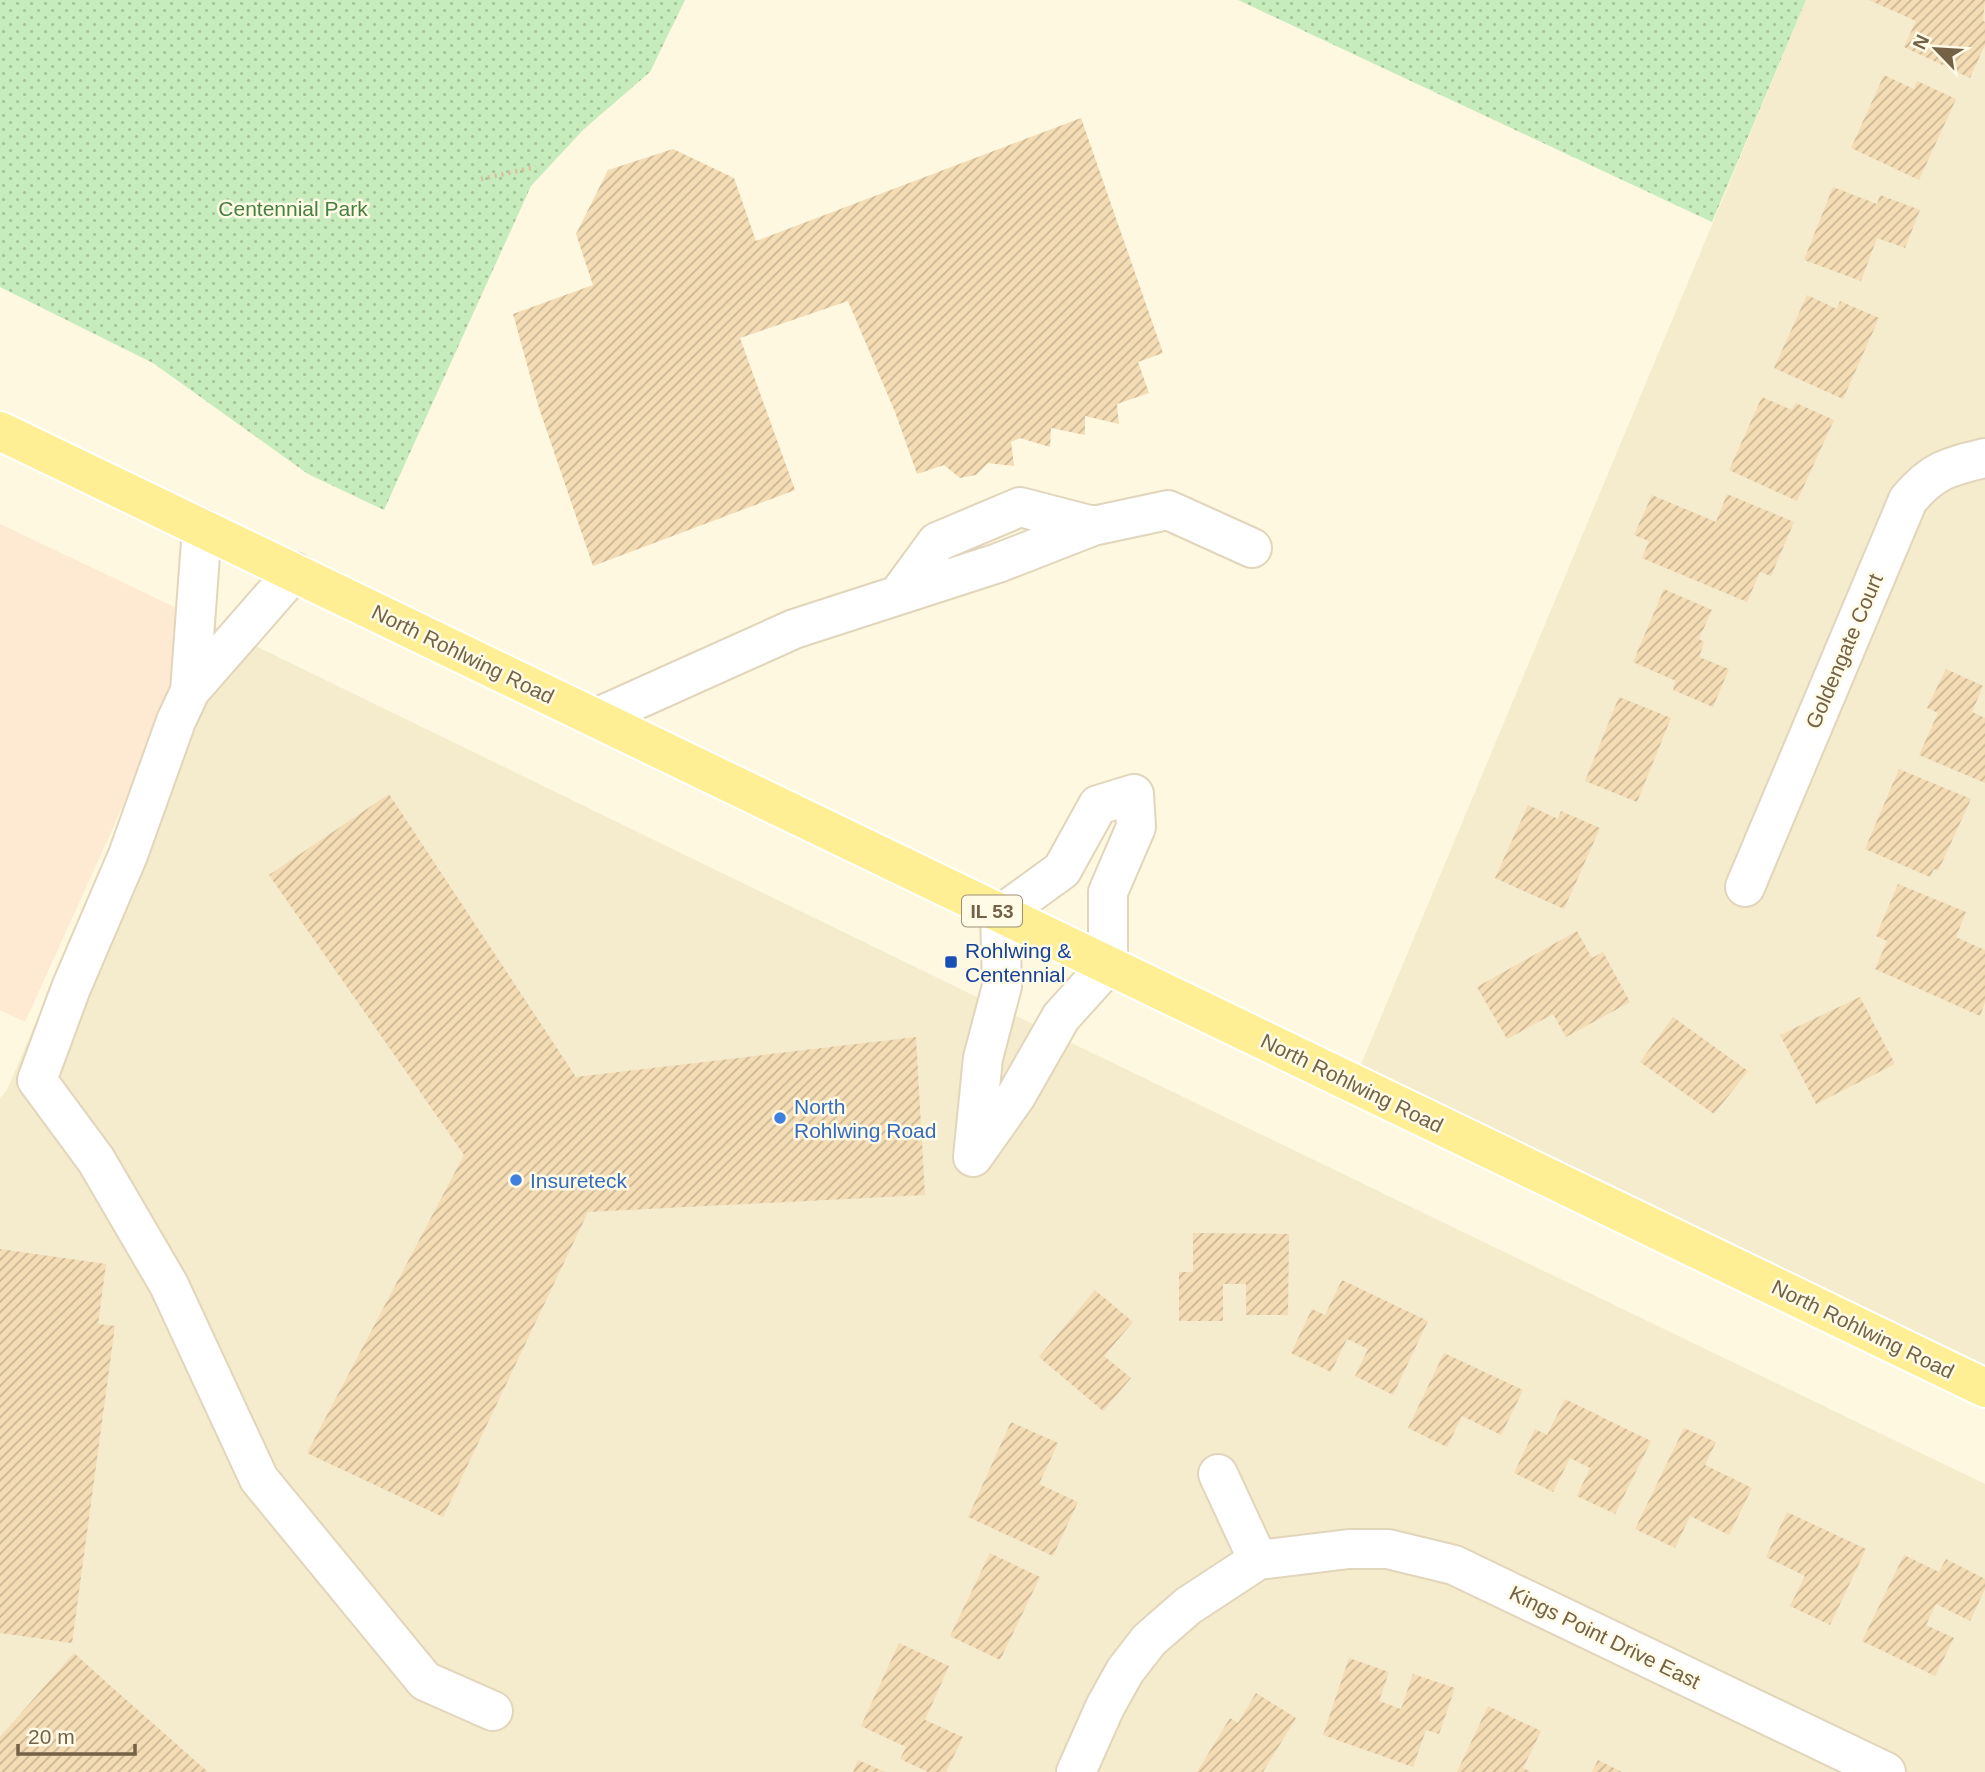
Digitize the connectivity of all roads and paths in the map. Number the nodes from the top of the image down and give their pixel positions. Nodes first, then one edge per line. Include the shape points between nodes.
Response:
1 (536, 167) dead end
2 (481, 179) dead end
3 (0, 431) edge
4 (1985, 458) edge
5 (202, 528) junction
6 (1252, 548) dead end
7 (294, 572) junction
8 (190, 691) junction
9 (596, 718) junction
10 (1745, 887) dead end
11 (1000, 915) junction
12 (1108, 965) junction
13 (1985, 1388) edge
14 (1217, 1474) dead end
15 (1258, 1560) junction
16 (493, 1711) dead end
17 (1076, 1772) edge
18 (1886, 1772) edge

1 - 2 path
3 - 5 main road, North Rohlwing Road / IL 53
4 - 10 street, Goldengate Court via 1949,466 1924,481 1908,500
5 - 7 main road, North Rohlwing Road / IL 53
5 - 8 street
6 - 9 street via 1168,510 1093,526 1020,507 937,542 899,594 794,629
7 - 8 street
7 - 9 main road, North Rohlwing Road / IL 53
8 - 16 street via 37,1080 96,1160 169,1285 259,1479 425,1681
9 - 11 main road, North Rohlwing Road / IL 53
11 - 12 main road, North Rohlwing Road / IL 53
11 - 12 street via 1062,870 1098,805 1134,794 1136,827 1108,892
11 - 12 street via 1002,986 983,1058 973,1157 1016,1096 1061,1017
12 - 13 main road, North Rohlwing Road / IL 53
14 - 15 street
15 - 17 street via 1188,1606 1149,1640 1105,1707
15 - 18 street, Kings Point Drive East via 1388,1549 1454,1565

